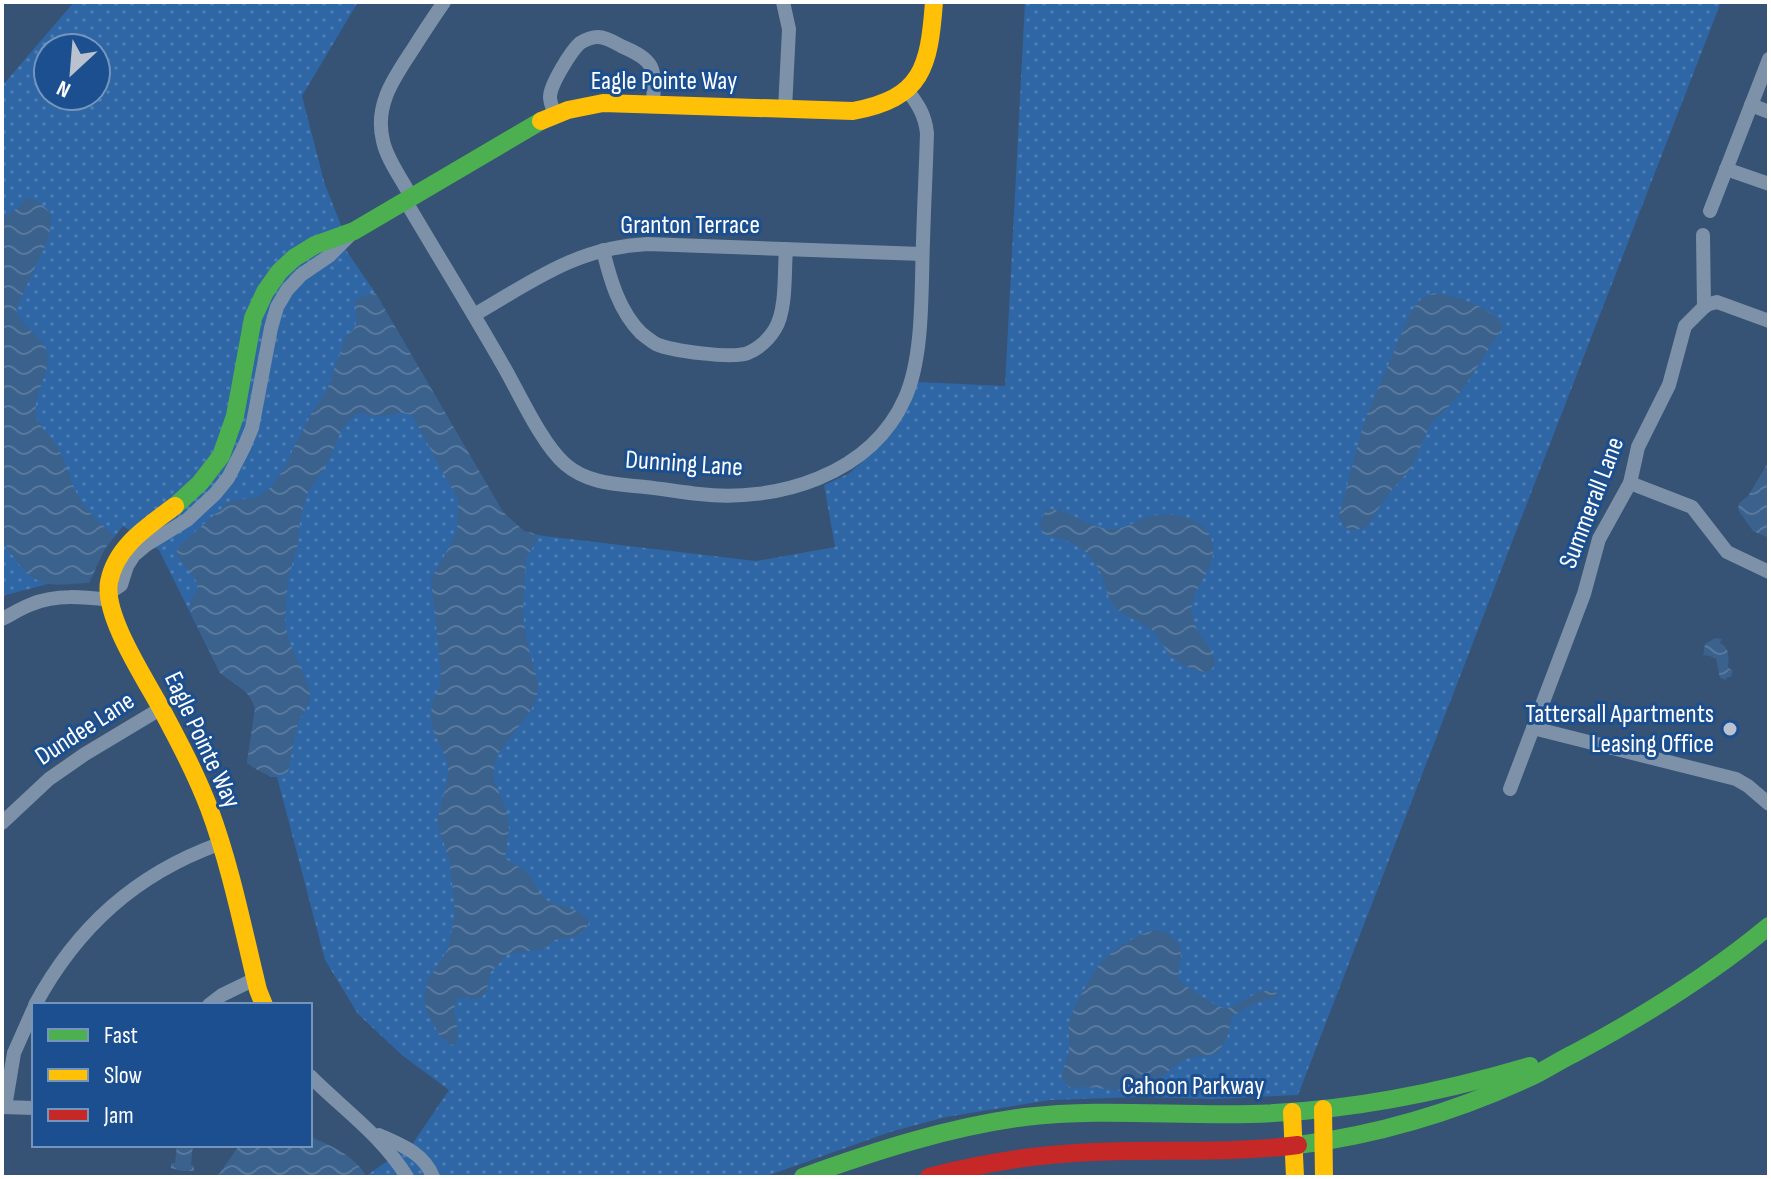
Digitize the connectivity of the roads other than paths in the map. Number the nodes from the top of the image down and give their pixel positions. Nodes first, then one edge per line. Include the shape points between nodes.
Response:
1 (444, 2) edge
2 (783, 2) edge
3 (934, 2) edge
4 (1769, 59) edge
5 (907, 90) junction
6 (653, 104) junction
7 (1751, 105) junction
8 (785, 109) junction
9 (1769, 112) edge
10 (555, 115) junction
11 (1726, 169) junction
12 (1769, 184) edge
13 (408, 198) junction
14 (1710, 211) dead end
15 (1703, 235) dead end
16 (786, 249) junction
17 (603, 250) junction
18 (922, 254) junction
19 (1704, 307) junction
20 (474, 315) junction
21 (1769, 321) edge
22 (1630, 483) junction
23 (1769, 572) edge
24 (110, 596) junction
25 (2, 619) edge
26 (160, 709) junction
27 (1533, 728) junction
28 (1510, 789) dead end
29 (1769, 804) edge
30 (2, 823) edge
31 (219, 844) junction
32 (1769, 926) edge
33 (255, 979) junction
34 (37, 1003) edge
35 (212, 1003) edge
36 (263, 1003) edge
37 (32, 1013) edge
38 (1583, 1048) junction
39 (312, 1078) edge
40 (4, 1107) edge
41 (32, 1108) edge
42 (1323, 1109) junction
43 (1292, 1112) junction
44 (371, 1132) junction
45 (1323, 1141) junction
46 (1293, 1145) junction
47 (407, 1177) edge
48 (433, 1177) edge
49 (803, 1177) edge
50 (929, 1177) edge
51 (1295, 1177) edge
52 (1324, 1177) edge

1 - 13 street, Dunning Lane via 383,105 386,151
2 - 8 street via 789,42
3 - 5 street via 932,42
4 - 7 street
5 - 8 street, Eagle Pointe Way via 866,110
5 - 18 street, Dunning Lane via 921,110 927,133
6 - 8 street, Eagle Pointe Way
6 - 10 street, Eagle Pointe Way via 592,105
6 - 10 street via 650,64 638,53 597,37 576,48 552,88
7 - 9 street
7 - 11 street
10 - 13 street, Eagle Pointe Way
11 - 12 street
11 - 14 street
13 - 20 street, Dunning Lane
13 - 24 street, Eagle Pointe Way via 354,231 315,245 279,272 253,318 235,416 221,456 190,493 133,538 114,566
15 - 19 street
16 - 17 street, Granton Terrace via 648,244
16 - 17 street via 777,325 761,345 733,356 666,347 647,338 616,294
16 - 18 street, Granton Terrace
17 - 20 street, Granton Terrace via 562,265
18 - 20 street, Dunning Lane via 916,357 905,398 892,421 870,446 827,475 762,493 699,494 602,482 574,471 547,443
19 - 21 street via 1717,302
19 - 22 street, Summerall Lane via 1685,326 1669,385 1638,447
22 - 23 street via 1692,507 1727,552
22 - 27 street, Summerall Lane via 1599,539
24 - 25 street via 33,603
24 - 26 street, Eagle Pointe Way via 122,636
26 - 30 street, Dundee Lane via 49,779
26 - 31 street, Eagle Pointe Way via 198,783
27 - 28 street, Summerall Lane
27 - 29 street via 1736,779
31 - 33 street, Eagle Pointe Way
31 - 34 street via 155,874 98,917
32 - 38 street, Cahoon Parkway via 1692,986
33 - 35 street
33 - 36 street, Eagle Pointe Way
37 - 40 street via 14,1053
38 - 42 street, Cahoon Parkway via 1466,1085
38 - 45 street, Cahoon Parkway via 1467,1103
39 - 44 street
40 - 41 street
42 - 43 street, Cahoon Parkway
42 - 45 street
43 - 46 street
43 - 49 street, Cahoon Parkway via 1096,1111 1033,1116 942,1132
44 - 47 street
44 - 48 street via 416,1153
45 - 46 street, Cahoon Parkway
45 - 52 street
46 - 50 street, Cahoon Parkway via 1066,1153
46 - 51 street

